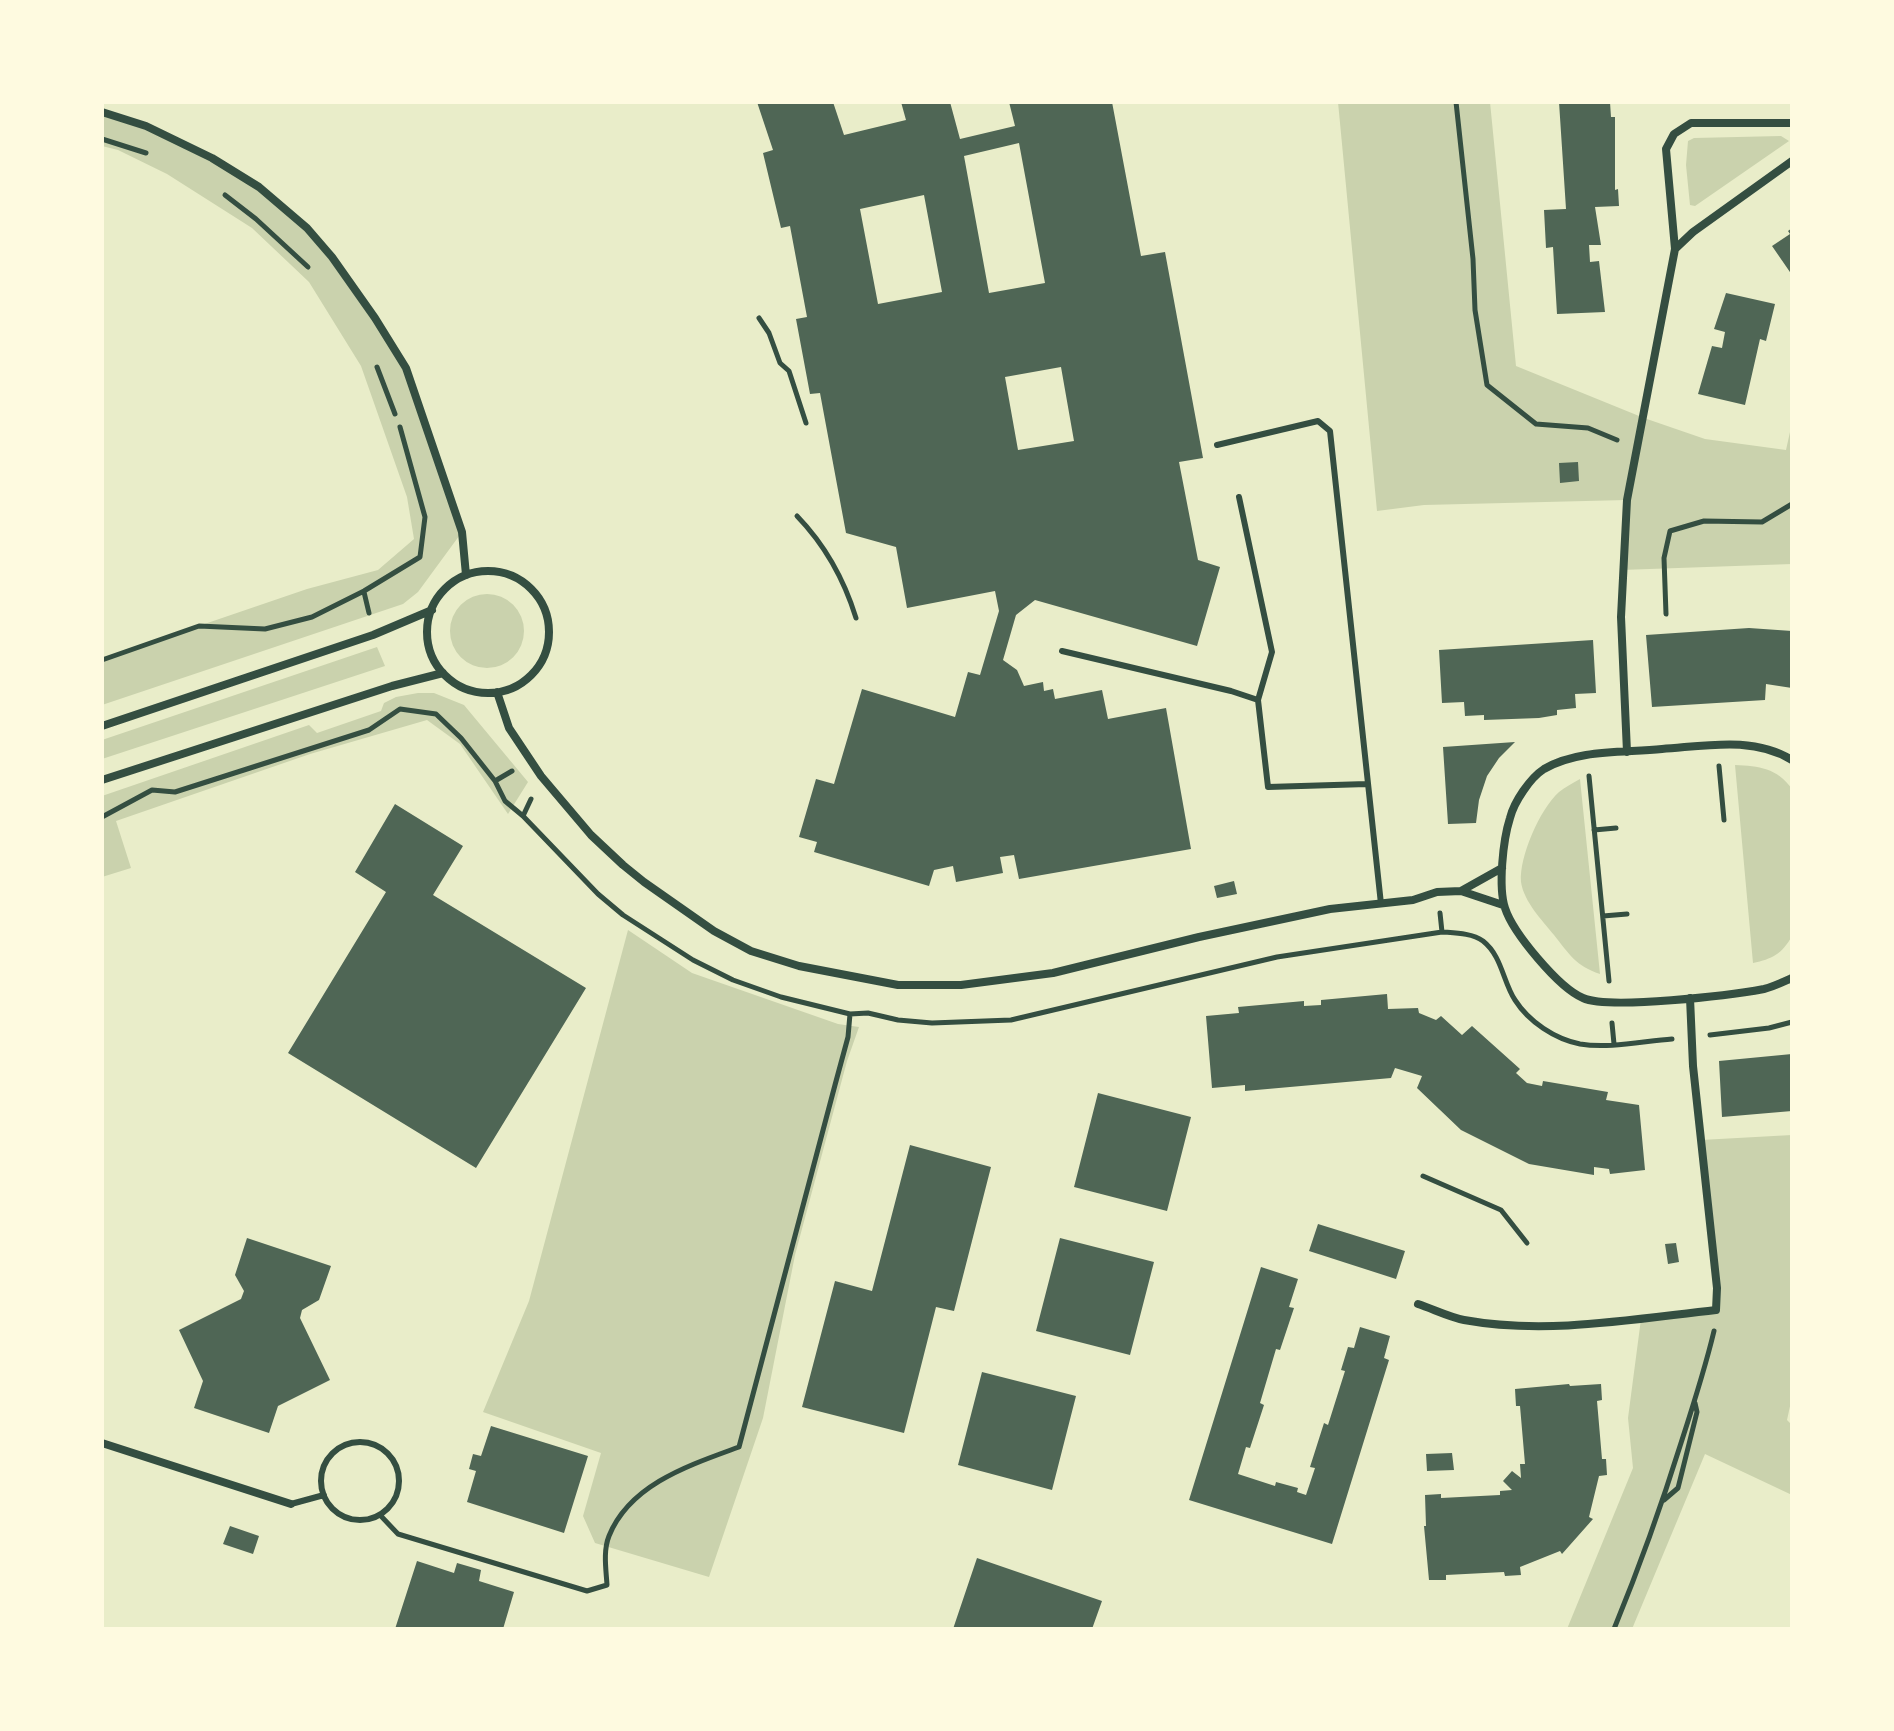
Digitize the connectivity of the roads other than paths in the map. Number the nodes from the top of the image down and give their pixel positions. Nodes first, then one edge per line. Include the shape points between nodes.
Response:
1 (102, 112) edge
2 (1792, 123) edge
3 (1792, 161) edge
4 (1675, 249) junction
5 (1217, 445) dead end
6 (1239, 497) dead end
7 (466, 575) junction
8 (432, 610) junction
9 (1062, 651) dead end
10 (443, 673) junction
11 (497, 692) junction
12 (1258, 700) junction
13 (102, 726) edge
14 (1627, 752) junction
15 (1792, 760) edge
16 (102, 780) edge
17 (1367, 784) junction
18 (1502, 868) junction
19 (1461, 891) junction
20 (1381, 904) junction
21 (1503, 905) junction
22 (1792, 978) edge
23 (1690, 998) junction
24 (1418, 1304) dead end
25 (102, 1443) edge
26 (324, 1495) junction
27 (291, 1504) joint

1 - 7 street via 146,126 259,187 332,257 406,368 462,532
2 - 4 street via 1691,123 1674,134 1666,149
3 - 4 street
4 - 14 street via 1627,500 1621,570
5 - 17 lane via 1318,421 1330,431
6 - 12 lane via 1272,652
7 - 8 street via 443,591
7 - 11 street via 484,571 512,576 545,608 549,635 542,662 522,682
8 - 10 street via 429,646
8 - 13 street via 373,635
9 - 12 lane
10 - 11 street via 467,689
10 - 16 street
11 - 20 street via 509,728 541,776 623,865 714,931 751,951 799,966 898,985 961,985 1053,973 1315,912
12 - 17 lane via 1268,787
14 - 15 street via 1736,744 1777,751
14 - 18 street via 1574,756 1541,771 1510,817
17 - 20 lane
18 - 19 street
18 - 21 street
19 - 20 street
19 - 21 street
21 - 23 street via 1533,953 1584,999 1611,1003
22 - 23 street via 1766,989
23 - 24 street via 1716,1310 1529,1326 1462,1320
25 - 27 street
26 - 26 lane via 328,1459 348,1444 373,1444 393,1460 399,1484 380,1515 354,1520 341,1515
26 - 27 lane

